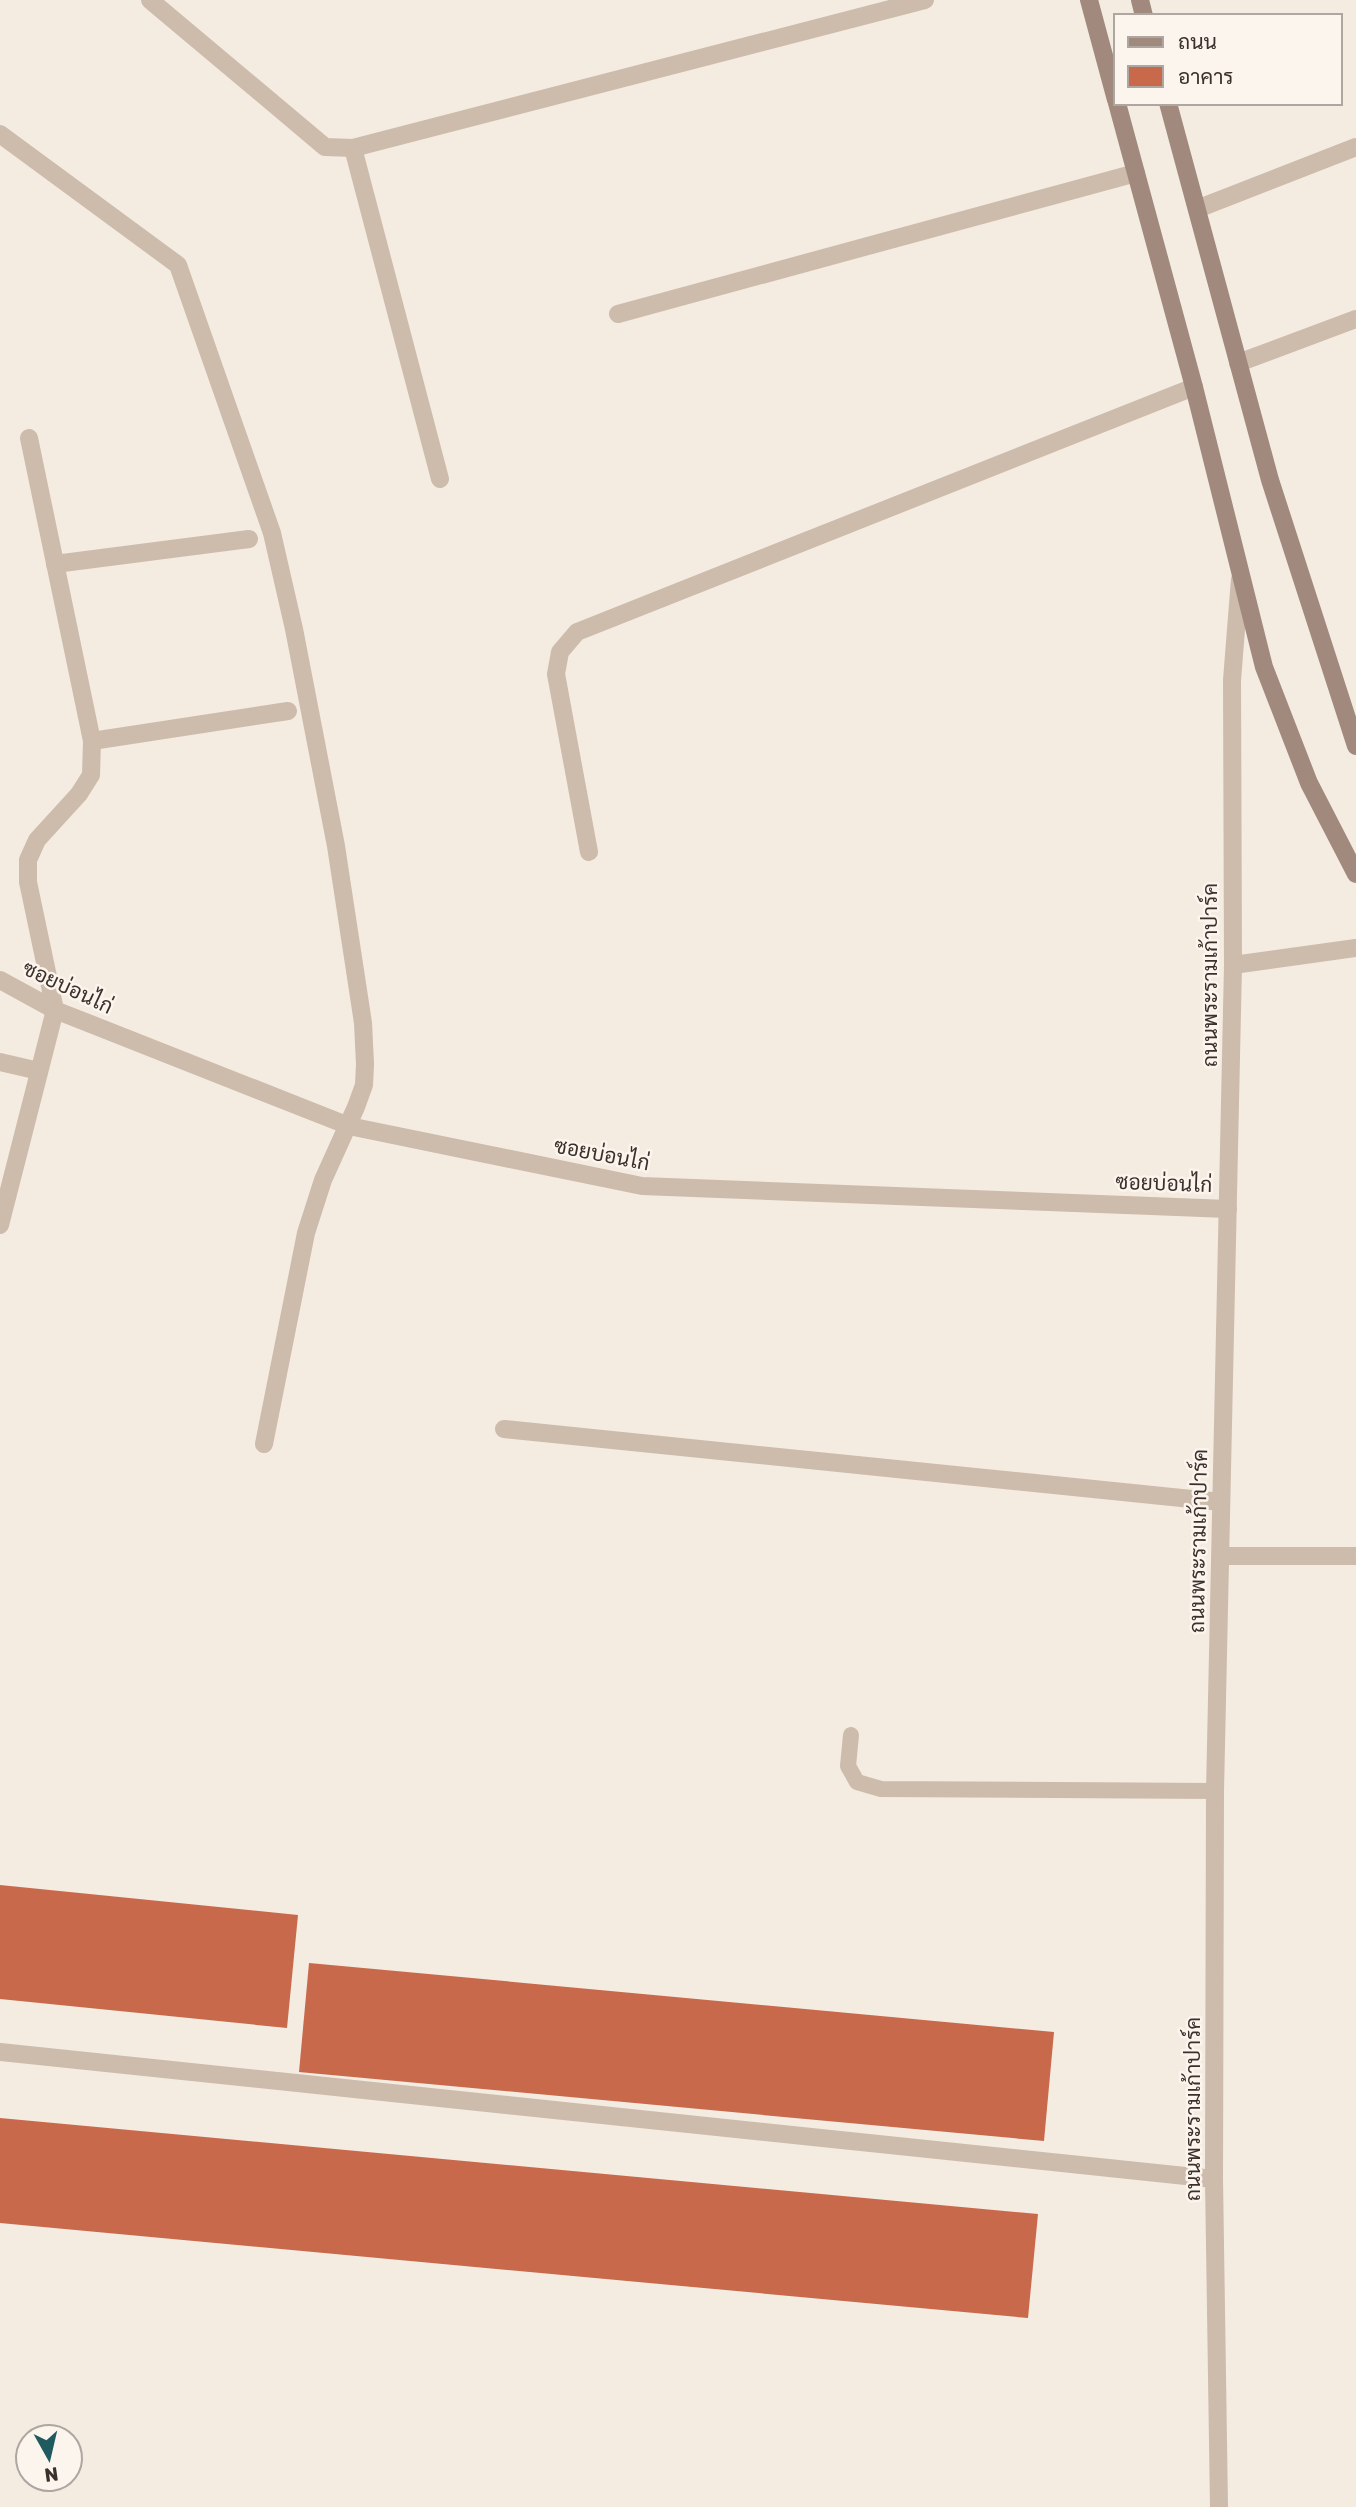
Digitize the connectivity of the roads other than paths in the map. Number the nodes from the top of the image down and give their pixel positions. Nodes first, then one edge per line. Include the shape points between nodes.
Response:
1 (150, 0) edge
2 (925, 0) edge
3 (1089, 0) edge
4 (1114, 91) edge
5 (1118, 105) edge
6 (1169, 105) edge
7 (0, 134) edge
8 (1356, 146) edge
9 (353, 149) junction
10 (1136, 173) junction
11 (1197, 209) junction
12 (618, 314) dead end
13 (1356, 319) edge
14 (1238, 363) junction
15 (1195, 387) junction
16 (29, 438) dead end
17 (440, 479) dead end
18 (249, 539) dead end
19 (55, 564) junction
20 (1241, 577) junction
21 (288, 711) dead end
22 (92, 741) junction
23 (1356, 746) edge
24 (589, 852) dead end
25 (1356, 874) edge
26 (1356, 948) edge
27 (1233, 965) junction
28 (0, 980) edge
29 (55, 1010) junction
30 (0, 1062) edge
31 (39, 1071) junction
32 (349, 1126) junction
33 (1228, 1209) junction
34 (0, 1225) edge
35 (503, 1429) dead end
36 (264, 1444) dead end
37 (1222, 1502) junction
38 (1221, 1556) junction
39 (1356, 1556) edge
40 (851, 1735) dead end
41 (1215, 1791) junction
42 (0, 2052) edge
43 (1214, 2179) junction
44 (1219, 2507) edge

1 - 9 street via 325,147
2 - 9 street
3 - 4 main road
5 - 10 main road
6 - 11 main road
7 - 32 street via 178,265 246,457 283,577 336,846 365,1064 364,1085
8 - 11 street
9 - 17 street
10 - 12 street
10 - 15 main road
11 - 14 main road
13 - 14 street
14 - 23 main road via 1269,480
15 - 20 main road
15 - 24 street via 578,632 560,652 556,674
16 - 19 street
18 - 19 street
19 - 22 street
20 - 25 main road via 1264,667 1304,771
20 - 27 street, ถนนพระรามเก้าปาร์ค via 1232,680
21 - 22 street
22 - 29 street via 91,775 37,840 28,860 28,882
26 - 27 street
27 - 33 street, ถนนพระรามเก้าปาร์ค
28 - 29 street, ซอยบ่อนไก่
29 - 31 street
29 - 32 street, ซอยบ่อนไก่
30 - 31 street
31 - 34 street
32 - 33 street, ซอยบ่อนไก่ via 642,1186
32 - 36 street via 323,1181 306,1233
33 - 37 street, ถนนพระรามเก้าปาร์ค
35 - 37 street
37 - 38 street, ถนนพระรามเก้าปาร์ค
38 - 39 street
38 - 41 street, ถนนพระรามเก้าปาร์ค
40 - 41 lane via 848,1766 857,1783 881,1790
41 - 43 street, ถนนพระรามเก้าปาร์ค
42 - 43 street
43 - 44 street, ถนนพระรามเก้าปาร์ค

